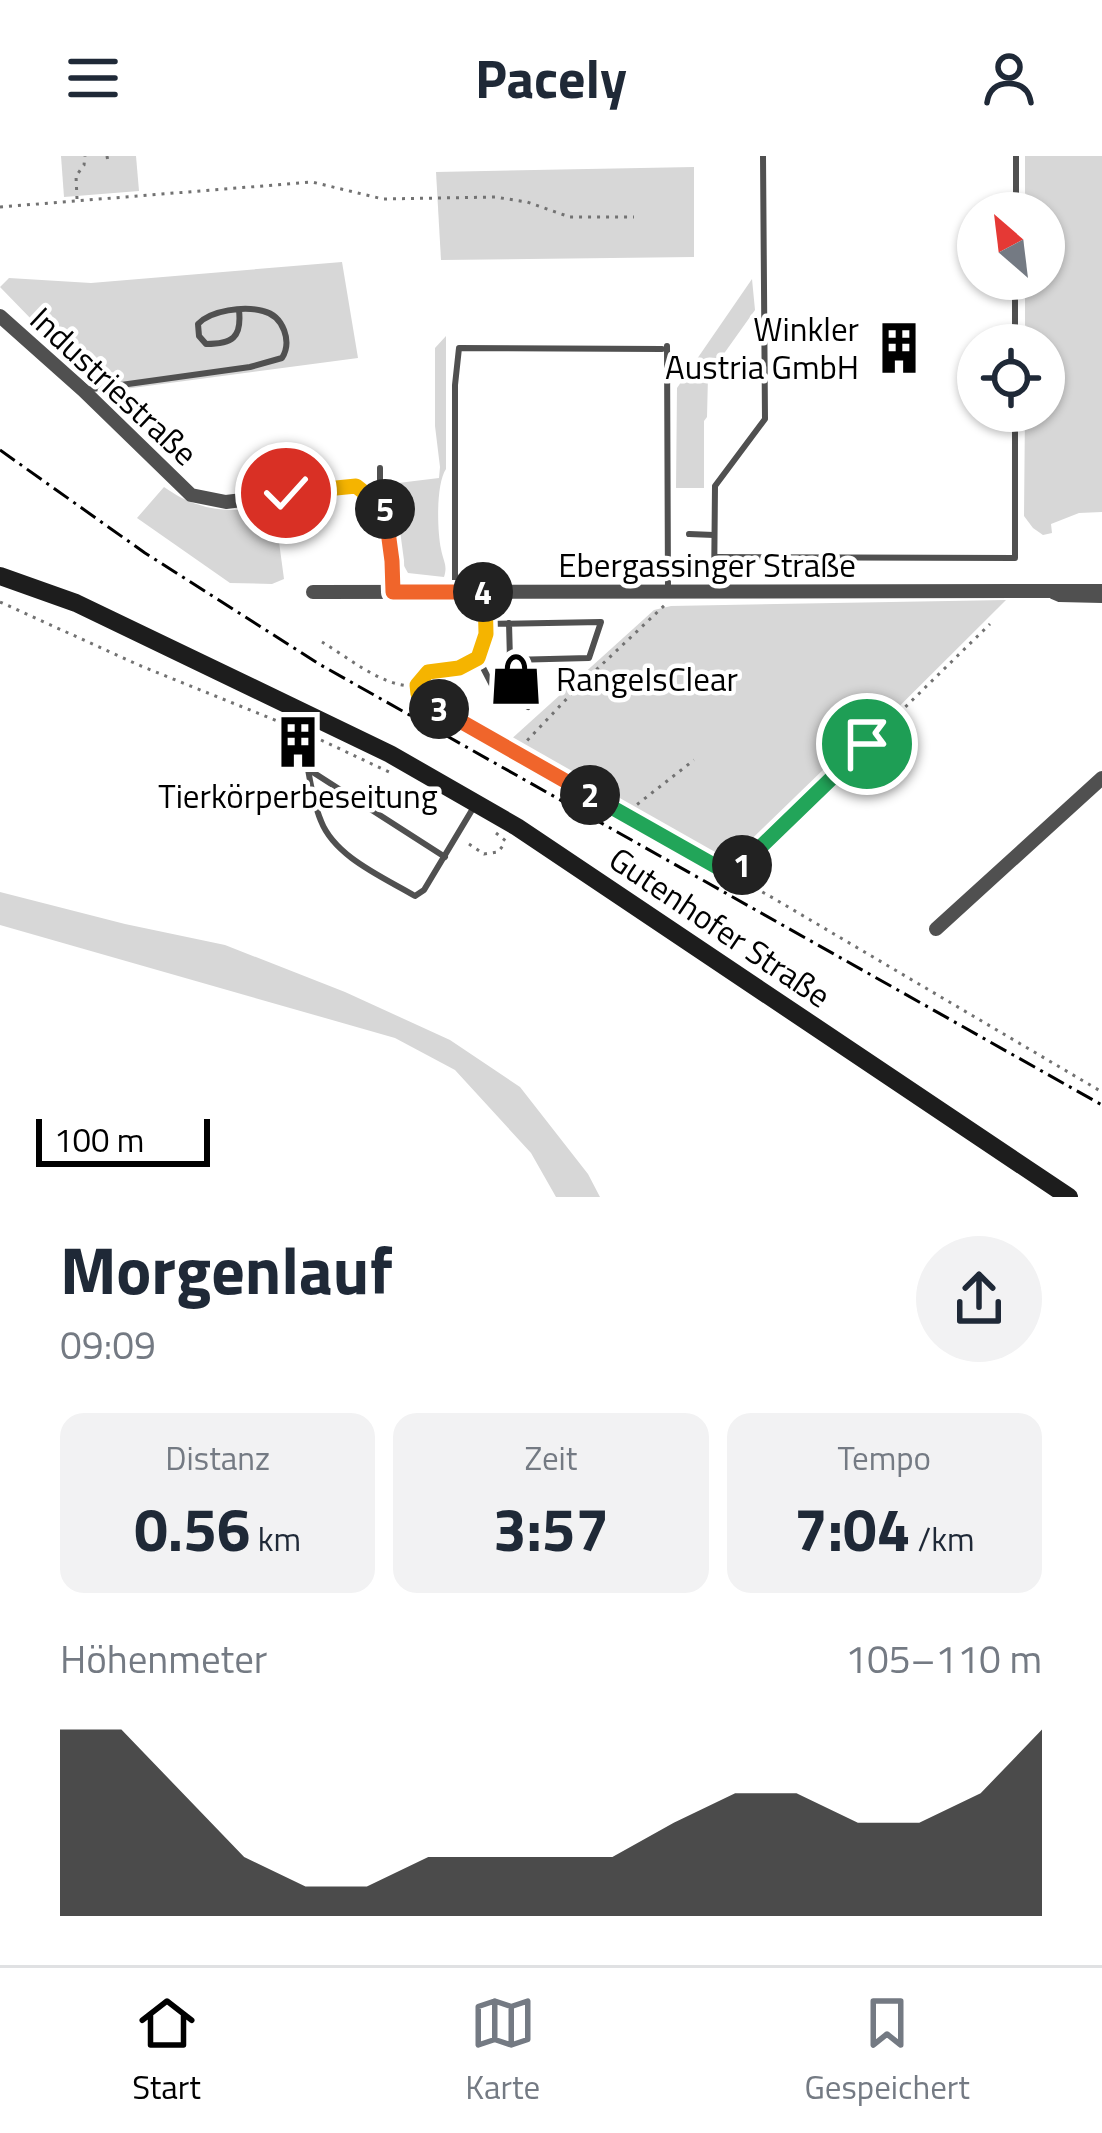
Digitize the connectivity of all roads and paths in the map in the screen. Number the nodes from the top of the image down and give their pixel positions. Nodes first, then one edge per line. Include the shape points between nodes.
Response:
1 (85, 156) edge
2 (763, 156) edge
3 (1016, 156) edge
4 (1016, 192) edge
5 (77, 200) junction
6 (0, 207) edge
7 (634, 218) dead end
8 (238, 310) junction
9 (0, 316) edge
10 (82, 391) junction
11 (1015, 432) edge
12 (380, 468) dead end
13 (371, 498) junction
14 (689, 534) dead end
15 (714, 535) junction
16 (714, 557) junction
17 (0, 576) edge
18 (313, 592) dead end
19 (393, 592) junction
20 (455, 592) junction
21 (485, 592) junction
22 (714, 592) junction
23 (668, 593) junction
24 (1102, 595) edge
25 (0, 602) edge
26 (509, 623) junction
27 (486, 624) junction
28 (990, 624) dead end
29 (322, 642) dead end
30 (478, 658) junction
31 (417, 685) junction
32 (528, 707) dead end
33 (315, 728) junction
34 (516, 753) junction
35 (694, 760) dead end
36 (308, 769) junction
37 (1102, 778) edge
38 (403, 779) dead end
39 (476, 803) junction
40 (622, 813) junction
41 (493, 831) dead end
42 (469, 844) dead end
43 (445, 856) junction
44 (726, 872) junction
45 (936, 929) dead end
46 (1102, 1092) edge
47 (1069, 1197) edge

1 - 5 path
2 - 15 lane via 765,419 715,485
3 - 4 lane
5 - 6 path
5 - 7 path via 312,182 383,199 494,197 570,217
8 - 8 lane via 235,338 206,344 199,336 206,315
8 - 10 lane via 265,311 280,322 282,358
9 - 10 street, Industriestraße
10 - 13 street, Industriestraße via 120,417 190,495 226,502 356,486
11 - 16 lane via 1015,558
12 - 13 lane
13 - 19 street via 386,509
14 - 15 lane
15 - 16 lane
16 - 22 lane
17 - 33 street, Gutenhofer Straße via 76,603
18 - 19 street, Ebergassinger Straße
19 - 20 street, Ebergassinger Straße
20 - 21 street, Ebergassinger Straße
20 - 23 lane via 459,348 665,347
21 - 23 street, Ebergassinger Straße
21 - 27 lane
22 - 23 street, Ebergassinger Straße
22 - 24 street, Ebergassinger Straße
23 - 34 path via 668,604
25 - 33 path via 141,666
26 - 26 lane via 510,659 589,658 601,622
26 - 27 lane
27 - 30 lane
28 - 44 path via 744,865
29 - 31 path via 384,680
30 - 31 lane via 428,672
30 - 32 lane via 493,687
31 - 34 lane via 428,703
33 - 36 lane
33 - 38 path
33 - 39 street, Gutenhofer Straße via 390,754
34 - 40 lane
35 - 40 path
36 - 43 lane
36 - 43 lane via 320,820 369,869 415,896
37 - 45 street
39 - 43 lane
39 - 47 street, Gutenhofer Straße
40 - 44 path
41 - 42 path via 507,842 498,852
44 - 46 path

